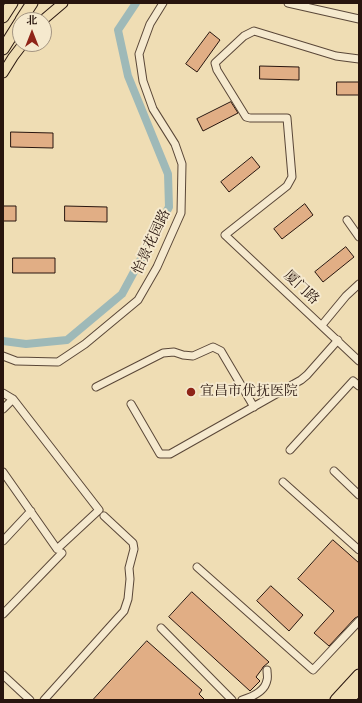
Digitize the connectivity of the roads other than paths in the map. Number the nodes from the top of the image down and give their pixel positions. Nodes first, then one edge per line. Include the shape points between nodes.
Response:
1 (12, 3) edge
2 (32, 3) edge
3 (63, 3) edge
4 (163, 3) edge
5 (288, 3) edge
6 (26, 12) edge
7 (52, 12) edge
8 (3, 17) edge
9 (359, 20) edge
10 (12, 35) edge
11 (3, 49) edge
12 (17, 52) edge
13 (359, 58) edge
14 (3, 73) edge
15 (347, 220) dead end
16 (359, 237) edge
17 (359, 284) edge
18 (322, 325) junction
19 (338, 340) junction
20 (3, 356) edge
21 (359, 361) edge
22 (359, 386) edge
23 (96, 387) dead end
24 (3, 393) edge
25 (13, 399) junction
26 (131, 404) dead end
27 (254, 407) junction
28 (3, 410) edge
29 (290, 450) dead end
30 (334, 471) dead end
31 (3, 472) edge
32 (283, 482) dead end
33 (359, 494) edge
34 (30, 511) junction
35 (104, 516) dead end
36 (3, 540) edge
37 (359, 550) edge
38 (62, 553) dead end
39 (197, 567) dead end
40 (3, 614) edge
41 (359, 621) edge
42 (161, 628) dead end
43 (267, 670) dead end
44 (3, 675) edge
45 (359, 675) edge
46 (359, 688) edge
47 (252, 699) edge
48 (30, 700) edge
49 (44, 700) edge
50 (232, 700) edge
51 (242, 700) edge
52 (336, 700) edge
53 (348, 700) edge

1 - 8 highway
2 - 6 highway
3 - 7 main road
4 - 20 street, 怡景花园路 via 150,24 139,54 143,81 153,109 175,144 182,164 181,213 157,267 138,300 85,344 58,362 16,361
5 - 9 street
10 - 11 highway
12 - 14 main road
13 - 18 street, 厦门路 via 336,56 254,31 244,36 215,63 246,117 287,118 292,177 287,186 225,235
15 - 16 street
17 - 18 street
18 - 19 street, 厦门路
19 - 21 street, 厦门路
19 - 27 street via 301,380
22 - 29 street via 353,381
23 - 27 street via 163,353 174,352 193,356 213,347 221,351
24 - 25 street
25 - 28 street
25 - 34 street via 100,510 57,548
26 - 27 street via 160,454 170,454
30 - 33 street
31 - 34 street
32 - 37 street
34 - 36 street
35 - 49 street via 133,543 128,599 124,611
38 - 40 street
39 - 41 street via 313,670
42 - 50 street
43 - 47 street via 267,681
44 - 48 street
45 - 52 highway
46 - 53 highway
47 - 51 street

